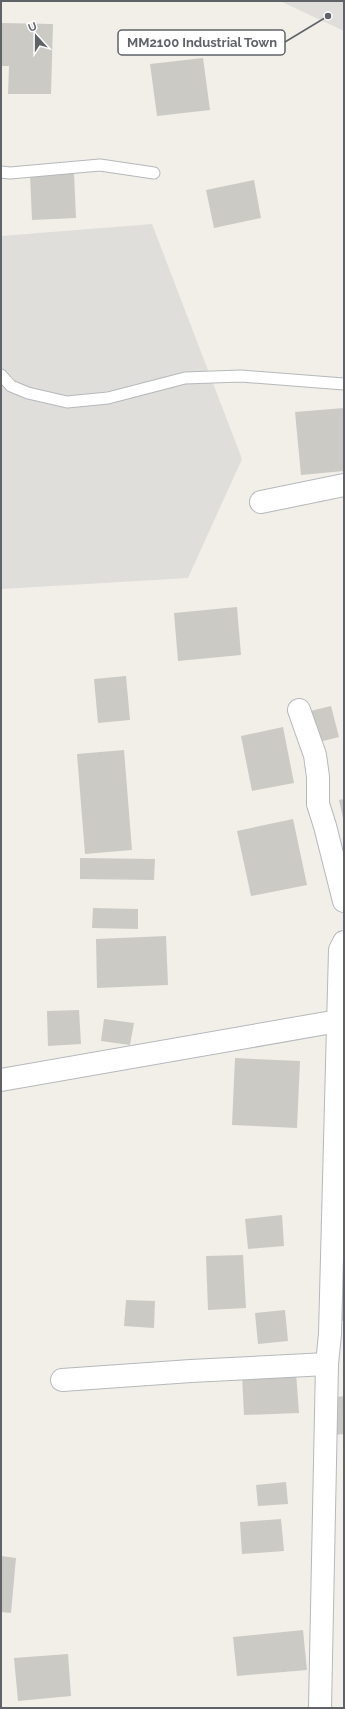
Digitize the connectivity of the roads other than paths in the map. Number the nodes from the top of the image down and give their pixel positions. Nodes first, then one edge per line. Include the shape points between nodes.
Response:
1 (1, 172) edge
2 (154, 173) dead end
3 (1, 375) edge
4 (344, 384) edge
5 (344, 485) edge
6 (261, 502) dead end
7 (298, 710) dead end
8 (344, 901) edge
9 (344, 942) edge
10 (338, 1021) junction
11 (1, 1080) edge
12 (337, 1334) edge
13 (327, 1364) junction
14 (62, 1380) dead end
15 (320, 1708) edge

1 - 2 lane via 100,165
3 - 4 lane via 11,386 28,393 67,402 108,398 185,378 241,376
5 - 6 street
7 - 8 street via 315,755 318,804
9 - 10 street via 340,950
10 - 11 street
10 - 12 street
12 - 13 street
13 - 14 street via 191,1370
13 - 15 street

